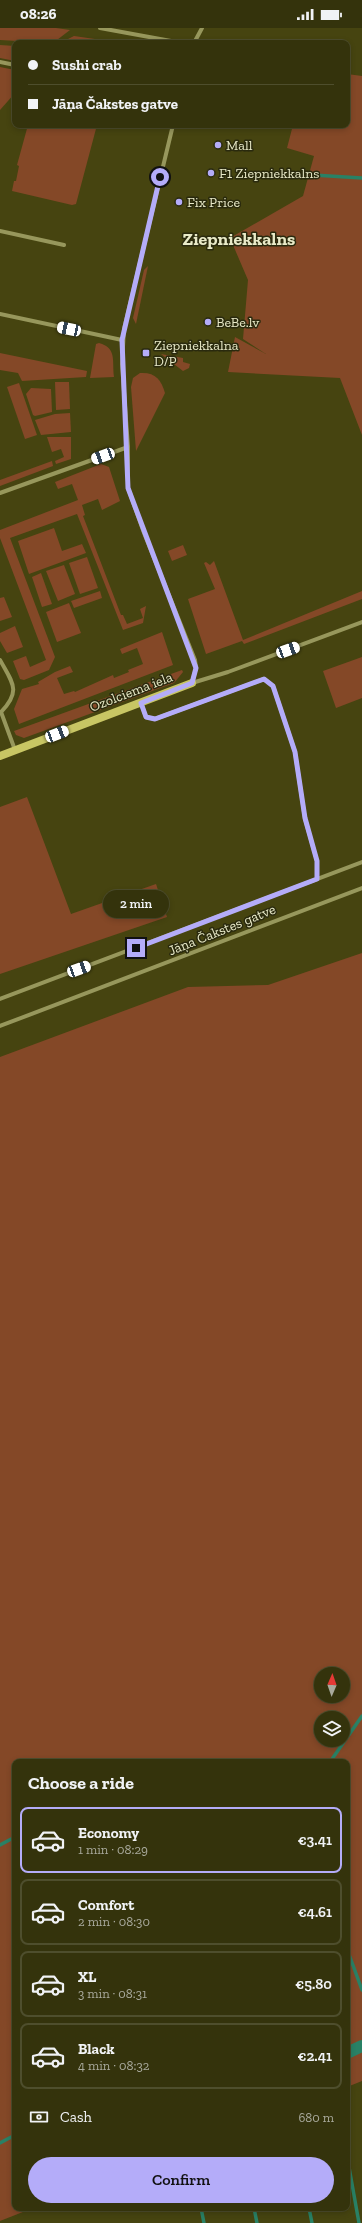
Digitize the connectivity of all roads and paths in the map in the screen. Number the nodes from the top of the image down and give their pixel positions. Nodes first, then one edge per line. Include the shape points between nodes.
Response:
1 (100, 28) edge
2 (202, 28) edge
3 (156, 40) edge
4 (196, 40) edge
5 (0, 62) edge
6 (12, 64) edge
7 (172, 128) edge
8 (0, 232) edge
9 (64, 245) dead end
10 (0, 314) edge
11 (122, 340) junction
12 (128, 447) junction
13 (0, 493) edge
14 (362, 622) edge
15 (0, 660) edge
16 (192, 683) junction
17 (141, 703) junction
18 (0, 712) edge
19 (15, 750) junction
20 (0, 756) edge
21 (362, 862) edge
22 (317, 879) junction
23 (362, 888) edge
24 (0, 999) edge
25 (0, 1028) edge

1 - 3 street
2 - 4 street
5 - 6 street
7 - 11 street
8 - 9 street
10 - 11 street
11 - 12 street
12 - 13 street
12 - 16 street via 128,488 195,660 196,668
14 - 16 street, Ozolciema iela
15 - 18 street via 14,685 12,696
16 - 17 street, Ozolciema iela
17 - 19 street, Ozolciema iela
17 - 22 street via 146,717 155,719 264,679 273,686 295,752 305,818 317,861
18 - 19 street
19 - 20 street, Ozolciema iela
21 - 22 street, Jāņa Čakstes gatve
22 - 24 street, Jāņa Čakstes gatve
23 - 25 street, Jāņa Čakstes gatve

